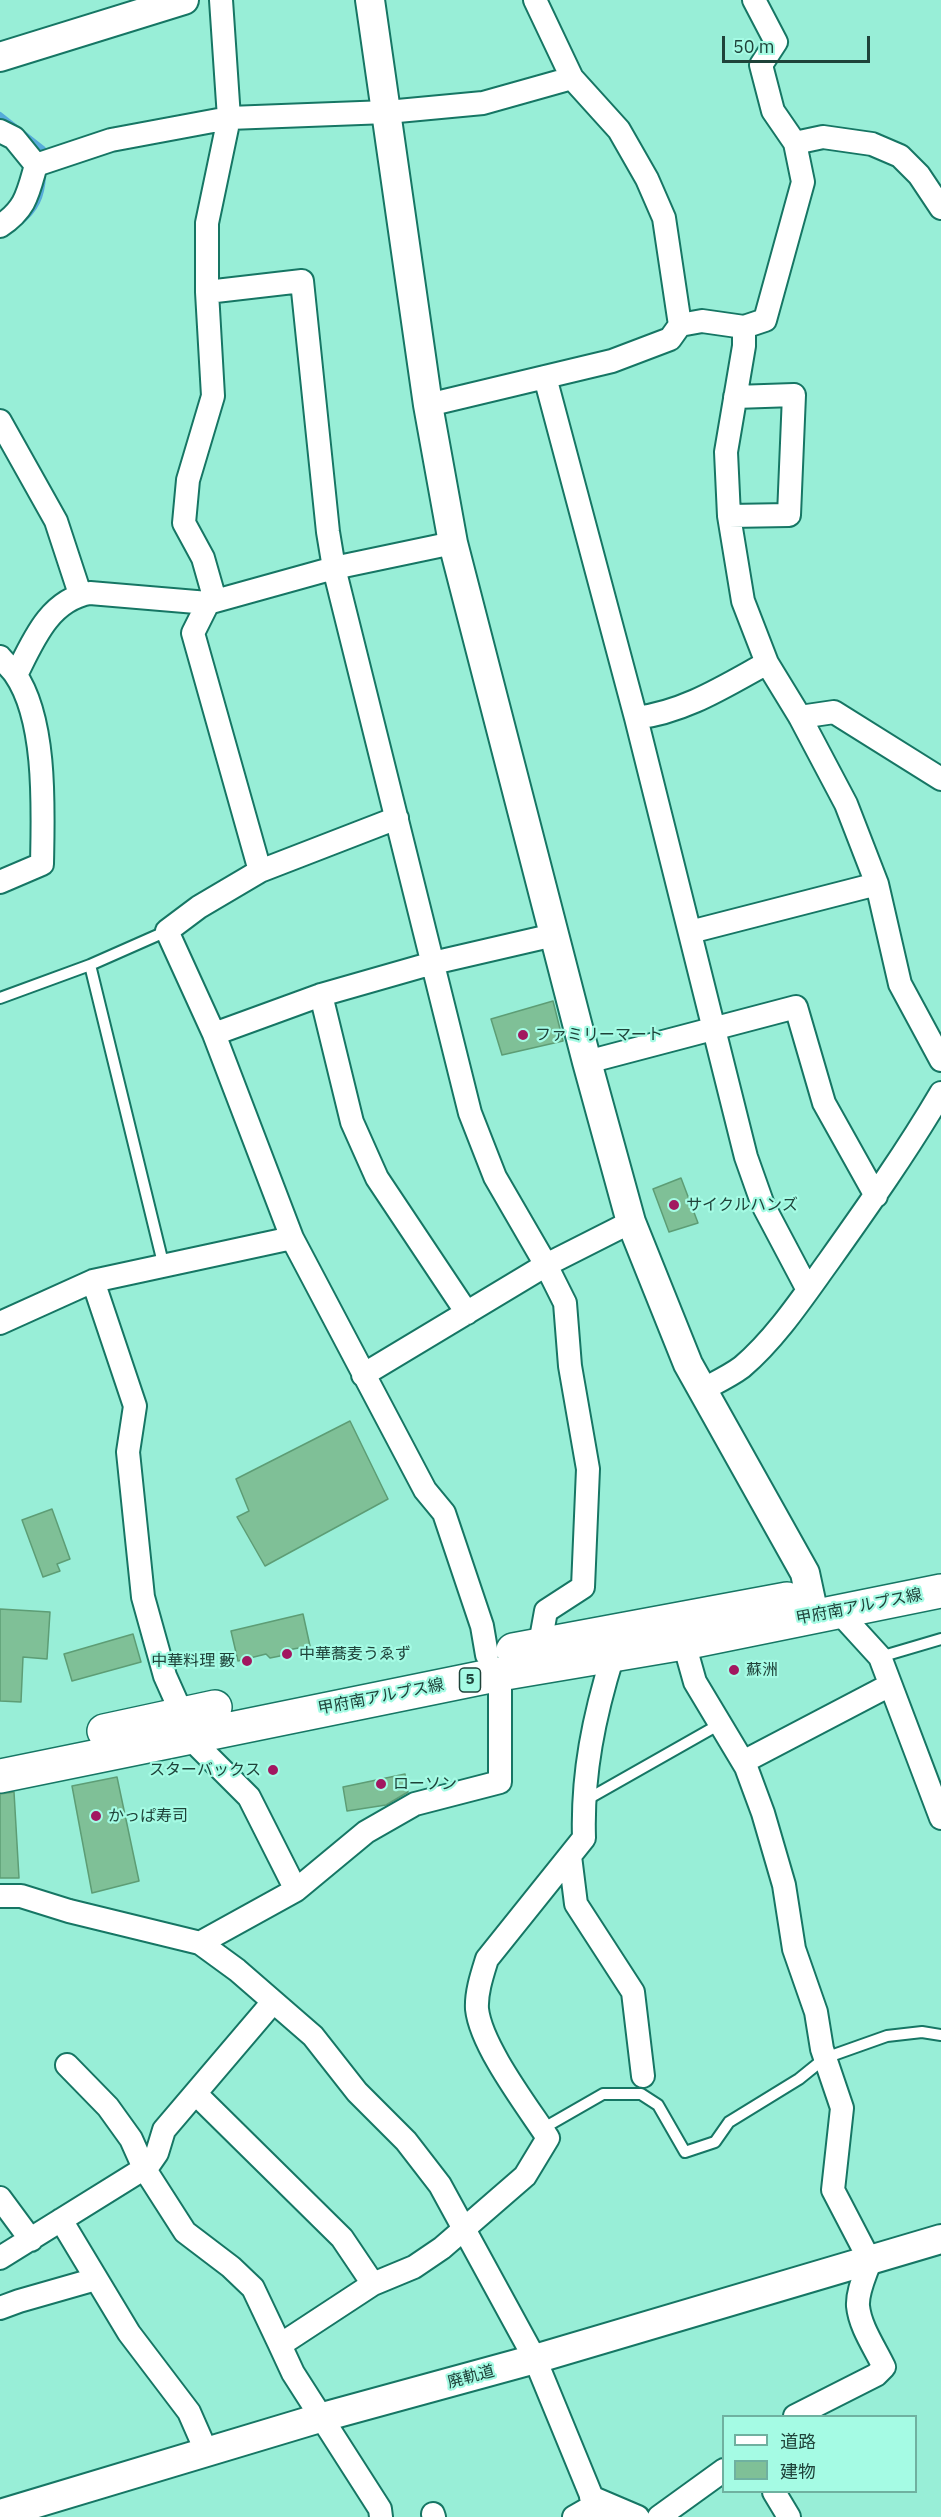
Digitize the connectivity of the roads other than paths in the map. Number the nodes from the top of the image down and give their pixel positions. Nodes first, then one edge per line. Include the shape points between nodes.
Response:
1 (184, 0) edge
2 (221, 0) edge
3 (369, 0) edge
4 (535, 0) edge
5 (754, 0) edge
6 (0, 57) edge
7 (572, 78) junction
8 (387, 112) junction
9 (229, 118) junction
10 (0, 131) edge
11 (795, 143) junction
12 (46, 162) junction
13 (941, 208) edge
14 (0, 226) edge
15 (207, 292) junction
16 (680, 325) junction
17 (744, 327) junction
18 (545, 376) junction
19 (735, 397) junction
20 (428, 405) junction
21 (0, 421) edge
22 (729, 516) junction
23 (453, 543) junction
24 (334, 568) junction
25 (80, 594) junction
26 (208, 603) junction
27 (0, 657) edge
28 (767, 663) junction
29 (16, 675) junction
30 (800, 717) junction
31 (636, 718) junction
32 (941, 779) edge
33 (397, 818) junction
34 (260, 871) junction
35 (0, 882) edge
36 (877, 884) junction
37 (167, 931) junction
38 (690, 932) junction
39 (554, 935) junction
40 (433, 963) junction
41 (90, 965) junction
42 (321, 995) junction
43 (0, 998) edge
44 (716, 1029) junction
45 (214, 1034) junction
46 (941, 1060) edge
47 (587, 1062) junction
48 (941, 1093) edge
49 (876, 1196) junction
50 (631, 1222) junction
51 (292, 1238) junction
52 (546, 1265) junction
53 (164, 1267) junction
54 (93, 1281) junction
55 (808, 1290) junction
56 (467, 1313) junction
57 (0, 1323) edge
58 (363, 1376) junction
59 (702, 1390) junction
60 (941, 1572) edge
61 (941, 1592) edge
62 (820, 1607) junction
63 (941, 1639) edge
64 (684, 1642) junction
65 (540, 1644) junction
66 (613, 1655) junction
67 (880, 1657) junction
68 (493, 1664) junction
69 (890, 1685) junction
70 (720, 1724) junction
71 (185, 1725) junction
72 (0, 1754) edge
73 (743, 1762) junction
74 (0, 1776) edge
75 (583, 1801) junction
76 (941, 1818) edge
77 (570, 1856) junction
78 (296, 1890) junction
79 (0, 1896) edge
80 (200, 1943) junction
81 (273, 2002) junction
82 (941, 2035) edge
83 (825, 2058) junction
84 (67, 2065) dead end
85 (643, 2076) dead end
86 (196, 2094) junction
87 (542, 2129) junction
88 (144, 2168) junction
89 (0, 2198) edge
90 (61, 2220) junction
91 (465, 2229) junction
92 (941, 2239) edge
93 (31, 2240) junction
94 (0, 2258) edge
95 (870, 2260) junction
96 (96, 2279) junction
97 (373, 2284) junction
98 (0, 2308) edge
99 (280, 2345) junction
100 (536, 2359) junction
101 (797, 2415) edge
102 (323, 2417) junction
103 (207, 2453) junction
104 (722, 2471) edge
105 (775, 2493) edge
106 (595, 2506) edge
107 (9, 2509) edge
108 (381, 2517) edge
109 (574, 2517) edge
110 (638, 2517) edge
111 (658, 2517) edge
112 (789, 2517) edge

1 - 6 street
2 - 9 street
3 - 8 street
4 - 7 street
5 - 11 street via 776,42 761,65 772,111
7 - 8 street via 483,103
7 - 16 street via 620,130 647,179 664,218
8 - 9 street
8 - 20 street
9 - 12 street via 111,140
9 - 15 street via 207,223
10 - 12 street
11 - 13 street via 823,136 872,144 900,156 920,175
11 - 17 street via 802,182 765,320
12 - 14 street via 15,217
15 - 24 street via 302,281
15 - 26 street via 213,396 188,480 184,523 203,558 213,593
16 - 17 street via 702,321
16 - 18 street via 670,339 612,360
17 - 19 street
18 - 20 street
18 - 31 street
19 - 22 street via 726,452
19 - 22 street via 794,395 789,514
20 - 23 street
21 - 25 street via 56,521
22 - 28 street via 743,601
23 - 24 street
23 - 39 street
24 - 26 street
24 - 33 street
25 - 26 street
25 - 29 street via 56,609
26 - 34 street via 193,633
27 - 29 street
28 - 30 street
28 - 31 street via 688,706
29 - 35 street via 31,707 44,787 42,864
30 - 32 street via 834,712
30 - 36 street via 846,804
31 - 38 street
33 - 34 street
33 - 40 street
34 - 37 street
36 - 38 street
36 - 46 street via 900,984
37 - 41 lane
37 - 45 street
38 - 44 street
39 - 40 street
39 - 47 street
40 - 42 street
40 - 52 street via 470,1113 495,1177
41 - 43 lane
41 - 53 lane
42 - 45 street
42 - 56 street via 352,1122 364,1150 377,1178
44 - 47 street
44 - 49 street via 796,1007 824,1103
44 - 55 street via 746,1156 763,1205
45 - 51 street
47 - 50 street
48 - 49 street
49 - 55 street
50 - 52 street
50 - 59 street
51 - 53 street
51 - 58 street
52 - 56 street
52 - 65 street via 565,1303 570,1366 588,1469 583,1587 546,1611
53 - 54 street
54 - 57 street
54 - 71 street via 135,1406 129,1452 143,1598 165,1676
55 - 59 street via 740,1369
56 - 58 street
58 - 68 street via 425,1490 444,1513
59 - 62 street
60 - 62 main road, 甲府南アルプス線 / 5
61 - 62 main road, 甲府南アルプス線 / 5
62 - 64 main road, 甲府南アルプス線 / 5
62 - 65 main road, 甲府南アルプス線 / 5
62 - 67 street
63 - 67 lane
64 - 66 main road, 甲府南アルプス線 / 5
64 - 70 street via 695,1682
65 - 68 main road, 甲府南アルプス線 / 5
66 - 68 main road, 甲府南アルプス線 / 5
66 - 75 street via 597,1707
67 - 69 street
68 - 71 main road, 甲府南アルプス線 / 5
68 - 78 street via 501,1782 416,1804 366,1832
69 - 73 street
69 - 76 street
70 - 73 street
70 - 75 lane
71 - 72 main road, 甲府南アルプス線 / 5
71 - 74 main road, 甲府南アルプス線 / 5
71 - 78 street via 249,1797
73 - 83 street via 784,1885 794,1949 816,2012
75 - 77 street via 584,1838
77 - 85 street via 576,1904 633,1992
77 - 87 street via 487,1959 477,2008 482,2031
78 - 80 street
79 - 80 street via 21,1896
80 - 81 street
81 - 86 street
81 - 91 street via 314,2036 357,2092 406,2141 440,2184
82 - 83 lane via 922,2032 887,2036
83 - 87 lane via 799,2079 729,2122 715,2142 685,2152 658,2105 641,2094 603,2094
83 - 95 street via 842,2108 833,2190
84 - 88 street via 108,2106 131,2139
86 - 88 street via 164,2130 157,2153
86 - 97 street via 342,2238
87 - 91 street via 548,2138 525,2176
88 - 90 street
88 - 99 street via 185,2232 253,2288
89 - 93 street
90 - 93 street
90 - 96 street
91 - 97 street via 414,2267
91 - 100 street
92 - 95 street, 廃軌道
93 - 94 street
95 - 100 street, 廃軌道
95 - 101 street via 858,2306 884,2367 876,2375
96 - 98 street
96 - 103 street via 129,2333 189,2412
97 - 99 street
99 - 102 street via 293,2373
100 - 102 street, 廃軌道
100 - 106 street
102 - 103 street, 廃軌道
102 - 108 street via 380,2509
103 - 107 street, 廃軌道
104 - 111 street
105 - 112 street
106 - 109 street
106 - 110 street

